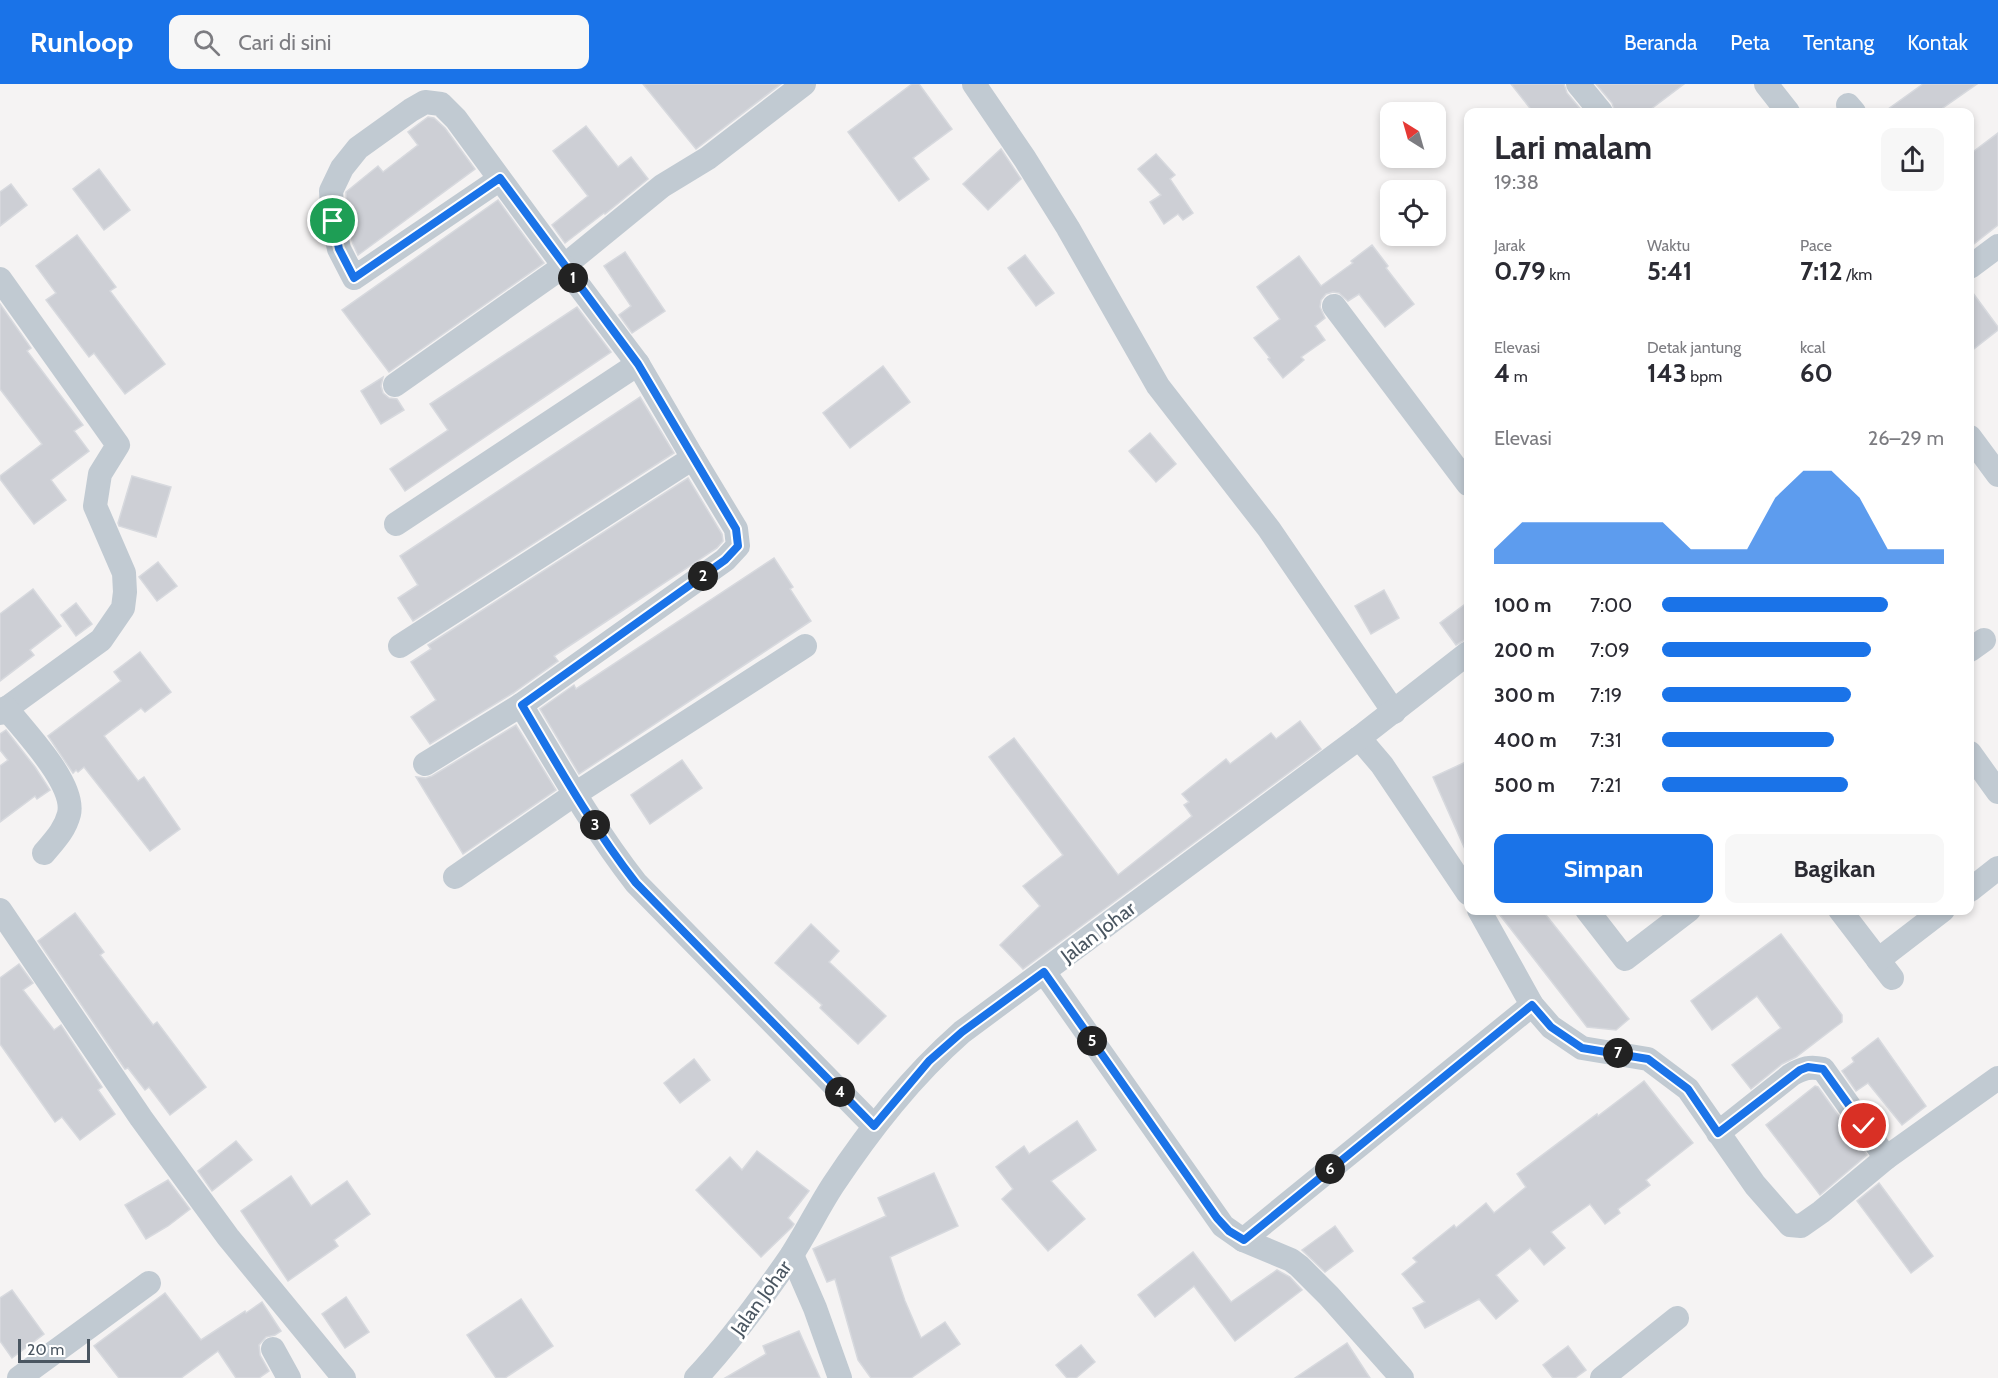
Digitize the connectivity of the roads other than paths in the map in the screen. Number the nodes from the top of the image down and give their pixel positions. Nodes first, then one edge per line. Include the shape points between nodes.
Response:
1 (804, 84) edge
2 (974, 84) edge
3 (1578, 84) edge
4 (1766, 84) edge
5 (1598, 108) edge
6 (1785, 108) edge
7 (500, 178) junction
8 (1998, 246) edge
9 (1974, 263) edge
10 (564, 266) junction
11 (0, 279) edge
12 (1334, 306) dead end
13 (638, 364) junction
14 (395, 385) dead end
15 (1974, 442) edge
16 (693, 458) junction
17 (1998, 475) edge
18 (1464, 479) edge
19 (396, 524) dead end
20 (400, 646) dead end
21 (805, 646) dead end
22 (1464, 656) edge
23 (522, 705) junction
24 (3, 711) edge
25 (1394, 712) junction
26 (1359, 738) junction
27 (1974, 759) edge
28 (424, 765) dead end
29 (1998, 792) edge
30 (575, 794) junction
31 (44, 853) dead end
32 (1998, 868) edge
33 (455, 877) dead end
34 (1464, 887) edge
35 (1974, 887) edge
36 (0, 910) edge
37 (1482, 915) edge
38 (1591, 915) edge
39 (1682, 915) edge
40 (1844, 915) edge
41 (1938, 915) edge
42 (1044, 972) junction
43 (1532, 1005) junction
44 (1998, 1078) edge
45 (874, 1126) junction
46 (1718, 1133) junction
47 (1886, 1158) junction
48 (1244, 1240) junction
49 (792, 1255) junction
50 (149, 1283) dead end
51 (1677, 1318) dead end
52 (273, 1349) dead end
53 (19, 1378) edge
54 (289, 1378) edge
55 (344, 1378) edge
56 (696, 1378) edge
57 (840, 1378) edge
58 (1402, 1378) edge
59 (1602, 1378) edge

1 - 10 street via 708,158 662,186
2 - 25 street via 1062,218 1158,386 1269,529
3 - 5 street
4 - 6 street
7 - 7 street via 441,104 425,102 411,110 358,148 330,191 339,249 354,278
7 - 10 street
8 - 9 street
10 - 13 street
10 - 14 street
11 - 24 street via 118,445 100,474 95,506 124,573 125,592 123,608 100,640
12 - 18 street
13 - 16 street
13 - 19 street
15 - 17 street
16 - 20 street
16 - 23 street via 736,529 738,546 725,560
21 - 30 street
22 - 25 street, Jalan Johar
23 - 28 street
23 - 30 street
24 - 31 street via 62,780 68,796 70,812 63,831
25 - 26 street, Jalan Johar
26 - 34 street via 1382,765
26 - 42 street, Jalan Johar
27 - 29 street
30 - 33 street
30 - 45 street via 636,883
32 - 35 street
36 - 55 street via 141,1118 228,1237
37 - 43 street
38 - 39 street via 1625,959
40 - 41 street via 1885,969
42 - 45 street, Jalan Johar via 937,1054
42 - 48 street via 1217,1218
43 - 46 street via 1551,1027 1582,1048 1648,1059 1688,1089
43 - 48 street
44 - 47 street
45 - 49 street, Jalan Johar
46 - 47 street via 1791,1075 1814,1067 1823,1069
46 - 47 street via 1755,1185 1784,1220 1794,1226 1801,1226 1821,1212
48 - 58 street via 1299,1266
49 - 56 street, Jalan Johar
49 - 57 street
50 - 53 street
51 - 59 street
52 - 54 street

